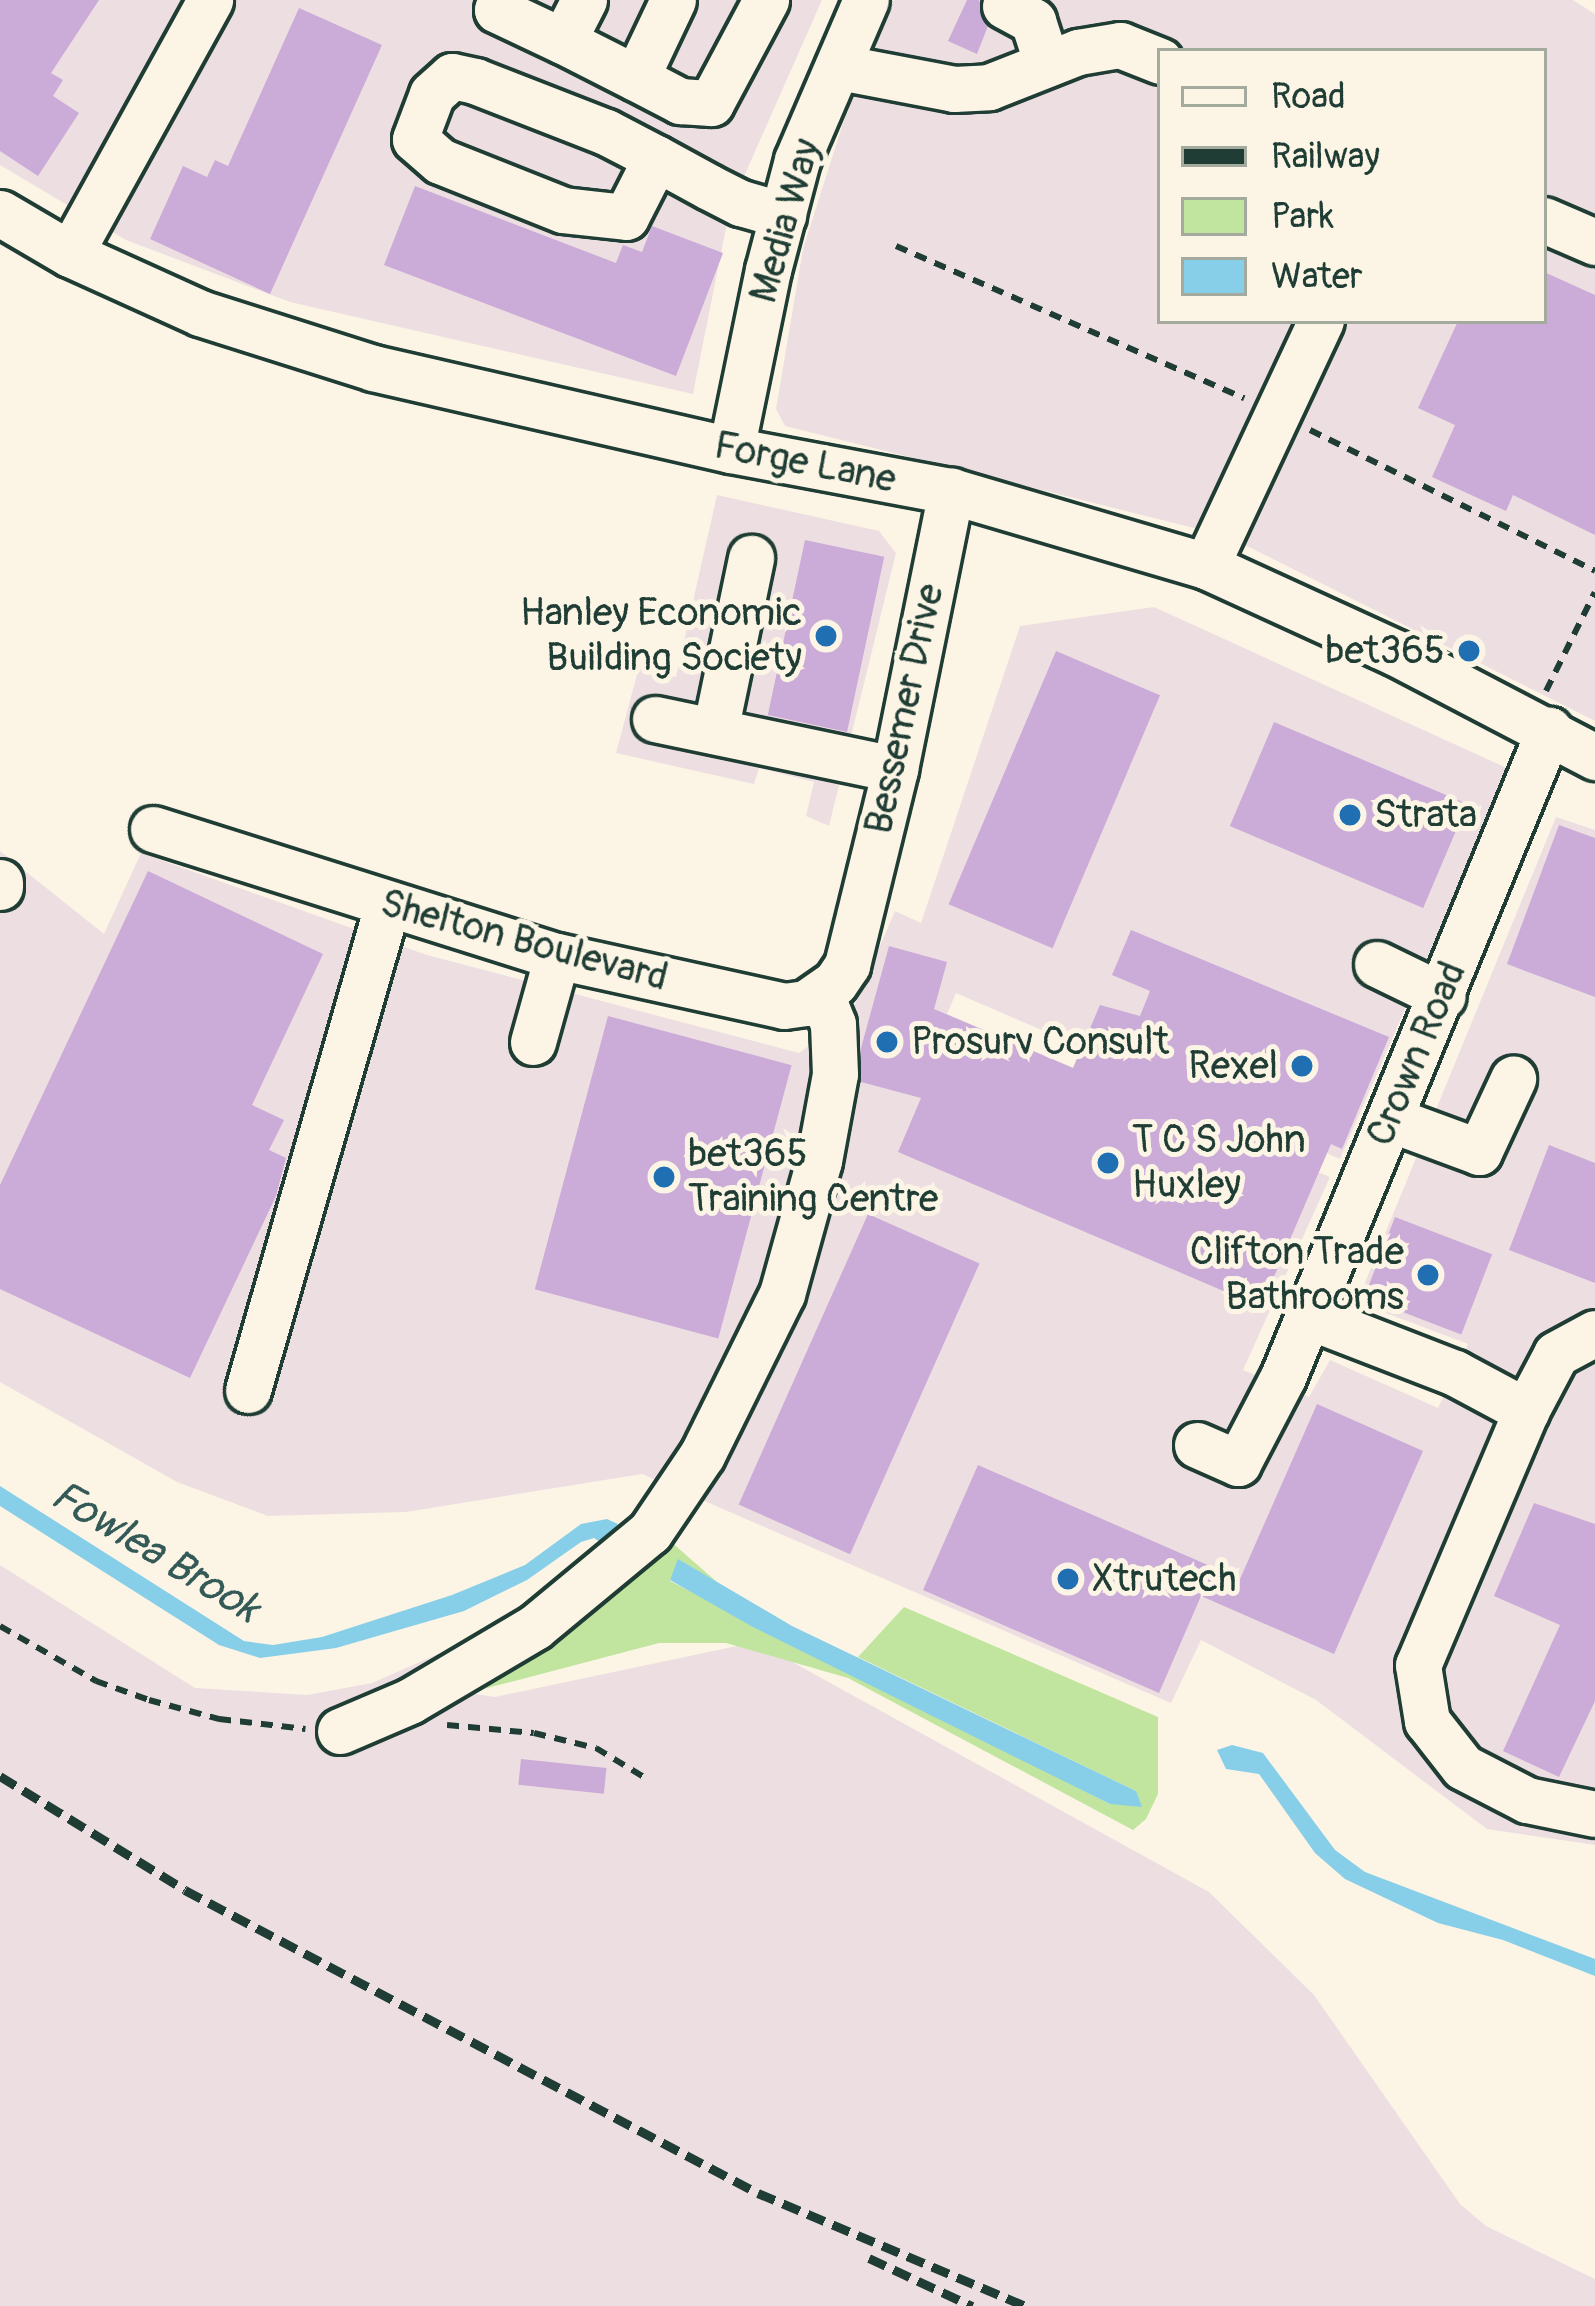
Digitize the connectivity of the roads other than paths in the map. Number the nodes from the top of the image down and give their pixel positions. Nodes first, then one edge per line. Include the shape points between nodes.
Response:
1 (211, 0) edge
2 (500, 0) edge
3 (584, 0) edge
4 (673, 0) edge
5 (766, 0) edge
6 (866, 0) edge
7 (1005, 7) dead end
8 (563, 41) junction
9 (1157, 60) edge
10 (1047, 64) junction
11 (839, 67) junction
12 (636, 78) junction
13 (656, 158) junction
14 (0, 213) edge
15 (783, 214) junction
16 (1547, 221) edge
17 (1595, 242) edge
18 (70, 254) junction
19 (1320, 324) edge
20 (731, 450) junction
21 (951, 491) junction
22 (751, 558) dead end
23 (1206, 566) junction
24 (655, 719) dead end
25 (1549, 730) junction
26 (715, 731) junction
27 (1595, 757) edge
28 (895, 770) junction
29 (153, 829) dead end
30 (387, 906) junction
31 (557, 956) junction
32 (1377, 964) dead end
33 (821, 994) junction
34 (1443, 996) junction
35 (533, 1042) dead end
36 (1513, 1079) dead end
37 (1390, 1119) junction
38 (1308, 1316) junction
39 (1595, 1333) edge
40 (248, 1390) dead end
41 (1526, 1411) junction
42 (1198, 1445) dead end
43 (340, 1731) road end
44 (1595, 1814) edge

1 - 18 street
2 - 8 street via 497,10
3 - 8 street
4 - 12 street
5 - 12 street via 711,103 680,101
6 - 11 street, Media Way
7 - 10 street via 1034,21
8 - 12 street
9 - 10 street via 1120,45
10 - 11 street via 989,87 954,89
11 - 15 street, Media Way via 797,160
13 - 13 street via 452,76 432,94 415,139 440,161 563,210 626,217
13 - 15 street via 741,203
14 - 18 street, Forge Lane
15 - 20 street, Media Way
16 - 17 street
18 - 20 street, Forge Lane via 200,313 374,368
19 - 23 street
20 - 21 street, Forge Lane
21 - 23 street, Forge Lane
21 - 28 street, Bessemer Drive
22 - 26 street
23 - 25 street, Forge Lane
24 - 26 street
25 - 27 street, Forge Lane
25 - 34 street, Crown Road
26 - 28 street
28 - 33 street, Bessemer Drive via 848,965
29 - 30 street, Shelton Boulevard
30 - 31 street, Shelton Boulevard
30 - 40 street
31 - 33 street, Shelton Boulevard via 784,1006
31 - 35 street
32 - 34 street
33 - 43 street via 833,1024 835,1074 819,1161 782,1294 702,1456 650,1532 535,1628 410,1701
34 - 37 street, Crown Road
36 - 37 street via 1479,1152
37 - 38 street, Crown Road
38 - 41 street via 1455,1373
38 - 42 street, Crown Road via 1238,1463
39 - 41 street via 1556,1354
41 - 44 street via 1418,1665 1427,1720 1463,1767 1527,1800

